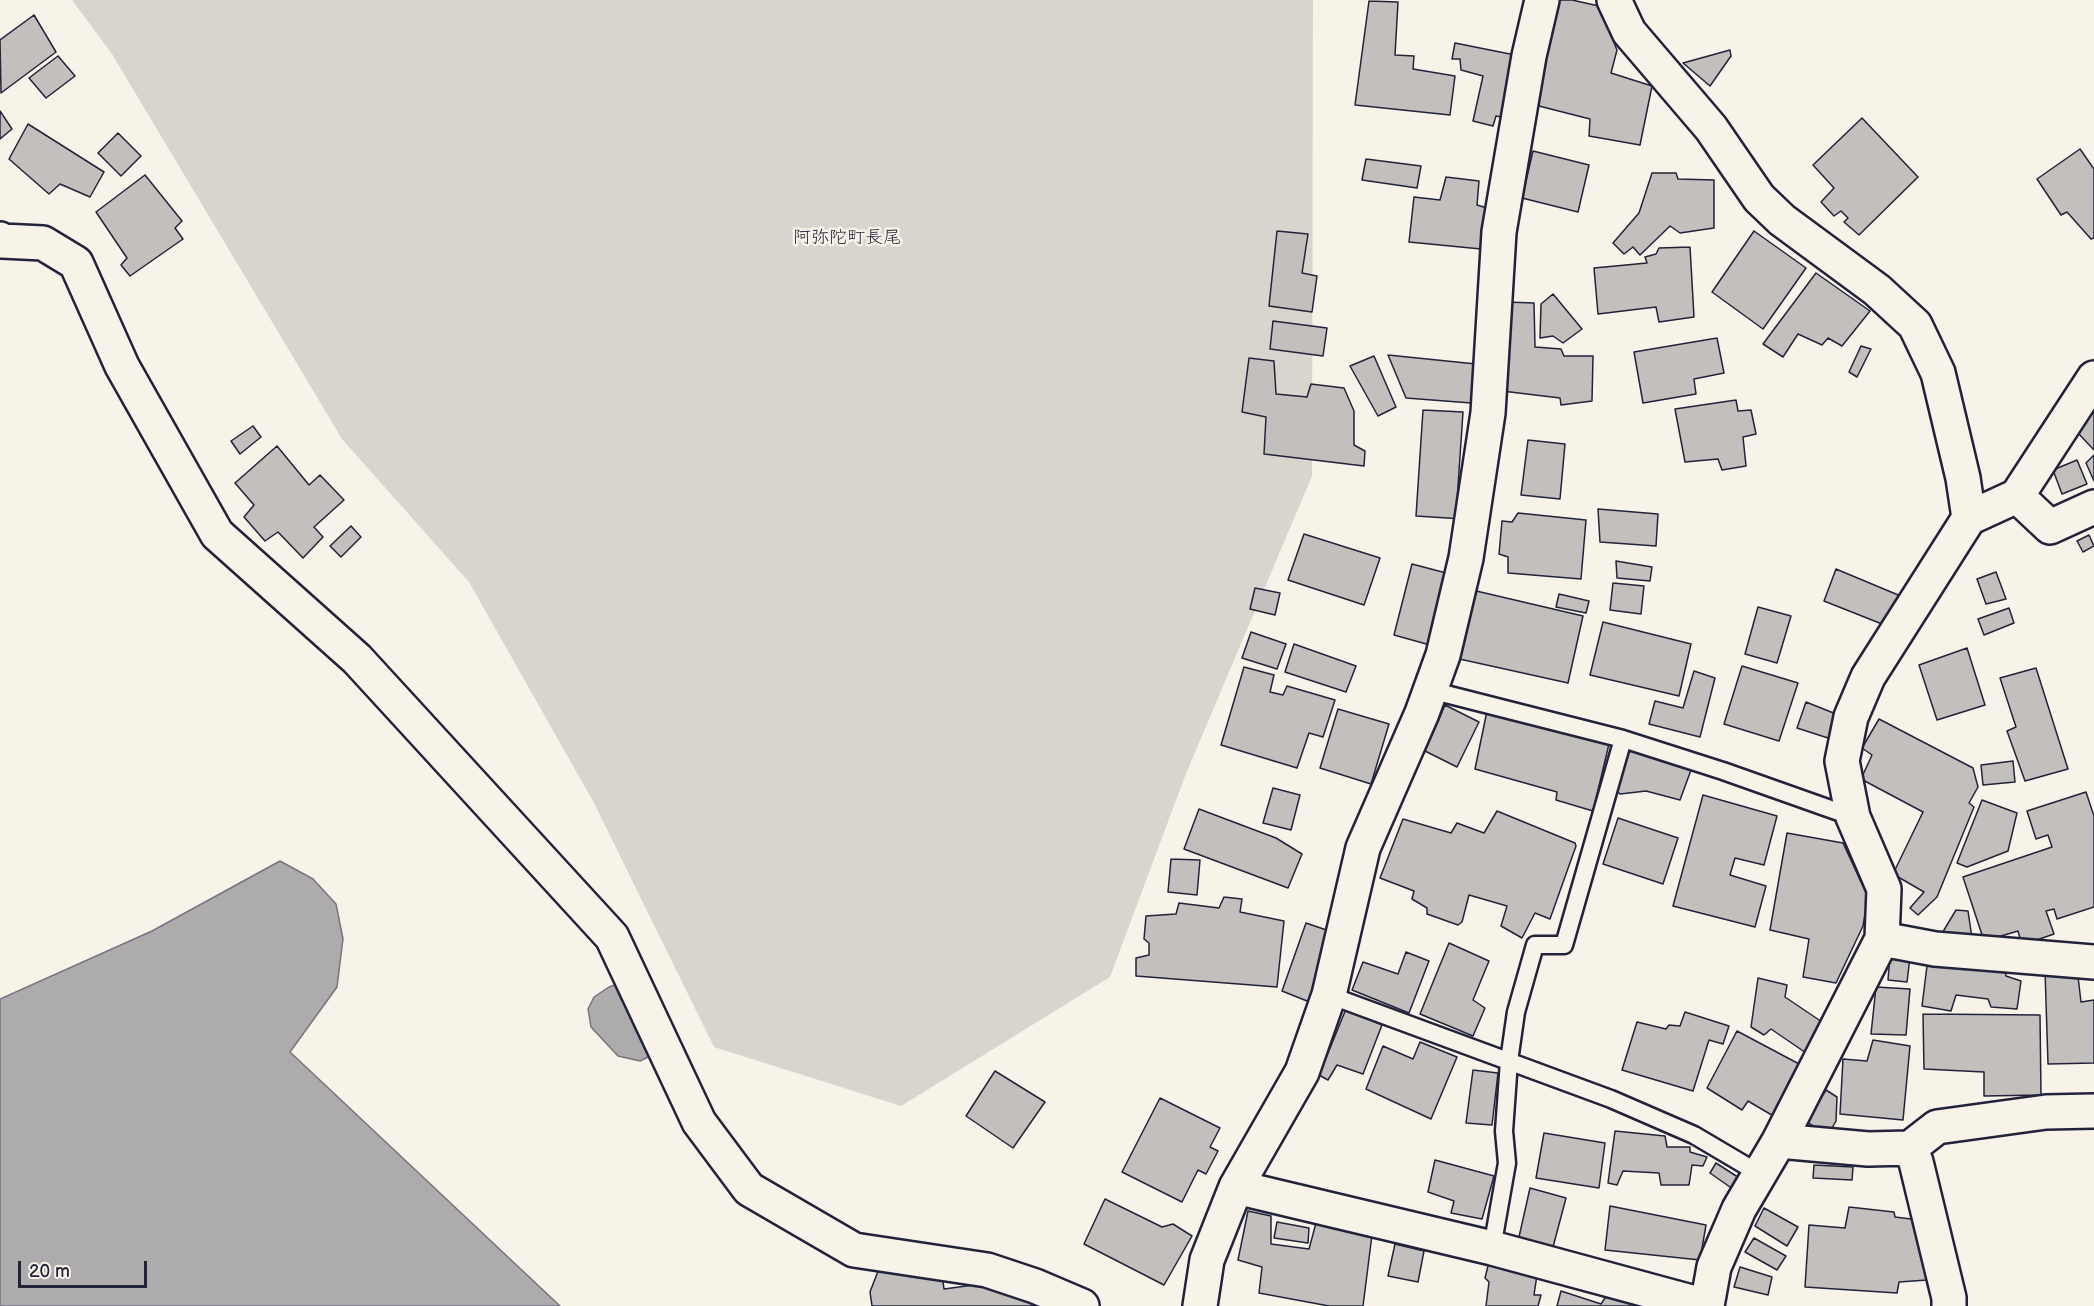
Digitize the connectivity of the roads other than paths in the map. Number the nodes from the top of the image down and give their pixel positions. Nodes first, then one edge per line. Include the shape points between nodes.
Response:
1 (1542, 0) edge
2 (1614, 0) edge
3 (0, 239) edge
4 (2094, 378) edge
5 (2017, 496) junction
6 (2094, 507) edge
7 (1969, 518) junction
8 (1430, 690) junction
9 (1623, 739) junction
10 (1853, 817) junction
11 (1882, 939) junction
12 (2094, 963) edge
13 (1329, 995) junction
14 (1509, 1061) junction
15 (2094, 1111) edge
16 (1779, 1141) junction
17 (1910, 1148) junction
18 (1760, 1174) junction
19 (1236, 1187) junction
20 (1492, 1248) junction
21 (1082, 1306) edge
22 (1200, 1306) edge
23 (1707, 1306) edge
24 (1949, 1306) edge

1 - 8 street via 1499,232 1488,413 1466,558 1443,655
2 - 7 street via 1629,32 1711,128 1759,198 1782,220 1877,290 1915,325 1938,373
3 - 21 street via 43,243 76,263 122,366 217,534 357,659 612,937 699,1122 749,1189 854,1250 987,1270
4 - 5 street
5 - 6 street via 2050,527
5 - 7 street
7 - 10 street via 1868,677 1851,717 1842,761
8 - 9 lane
8 - 13 street via 1364,848
9 - 10 lane
9 - 14 lane via 1564,945 1535,945 1516,1012
10 - 11 street via 1884,890
11 - 12 street via 1935,949
11 - 16 street
13 - 14 lane
13 - 19 street via 1302,1072
14 - 18 lane via 1694,1135
14 - 20 lane via 1504,1131 1507,1163
15 - 17 street via 2046,1112 1937,1127
16 - 17 street via 1868,1149
16 - 18 street
17 - 24 street
18 - 23 street via 1739,1209 1714,1267
19 - 20 street
19 - 22 street via 1207,1260
20 - 23 street

